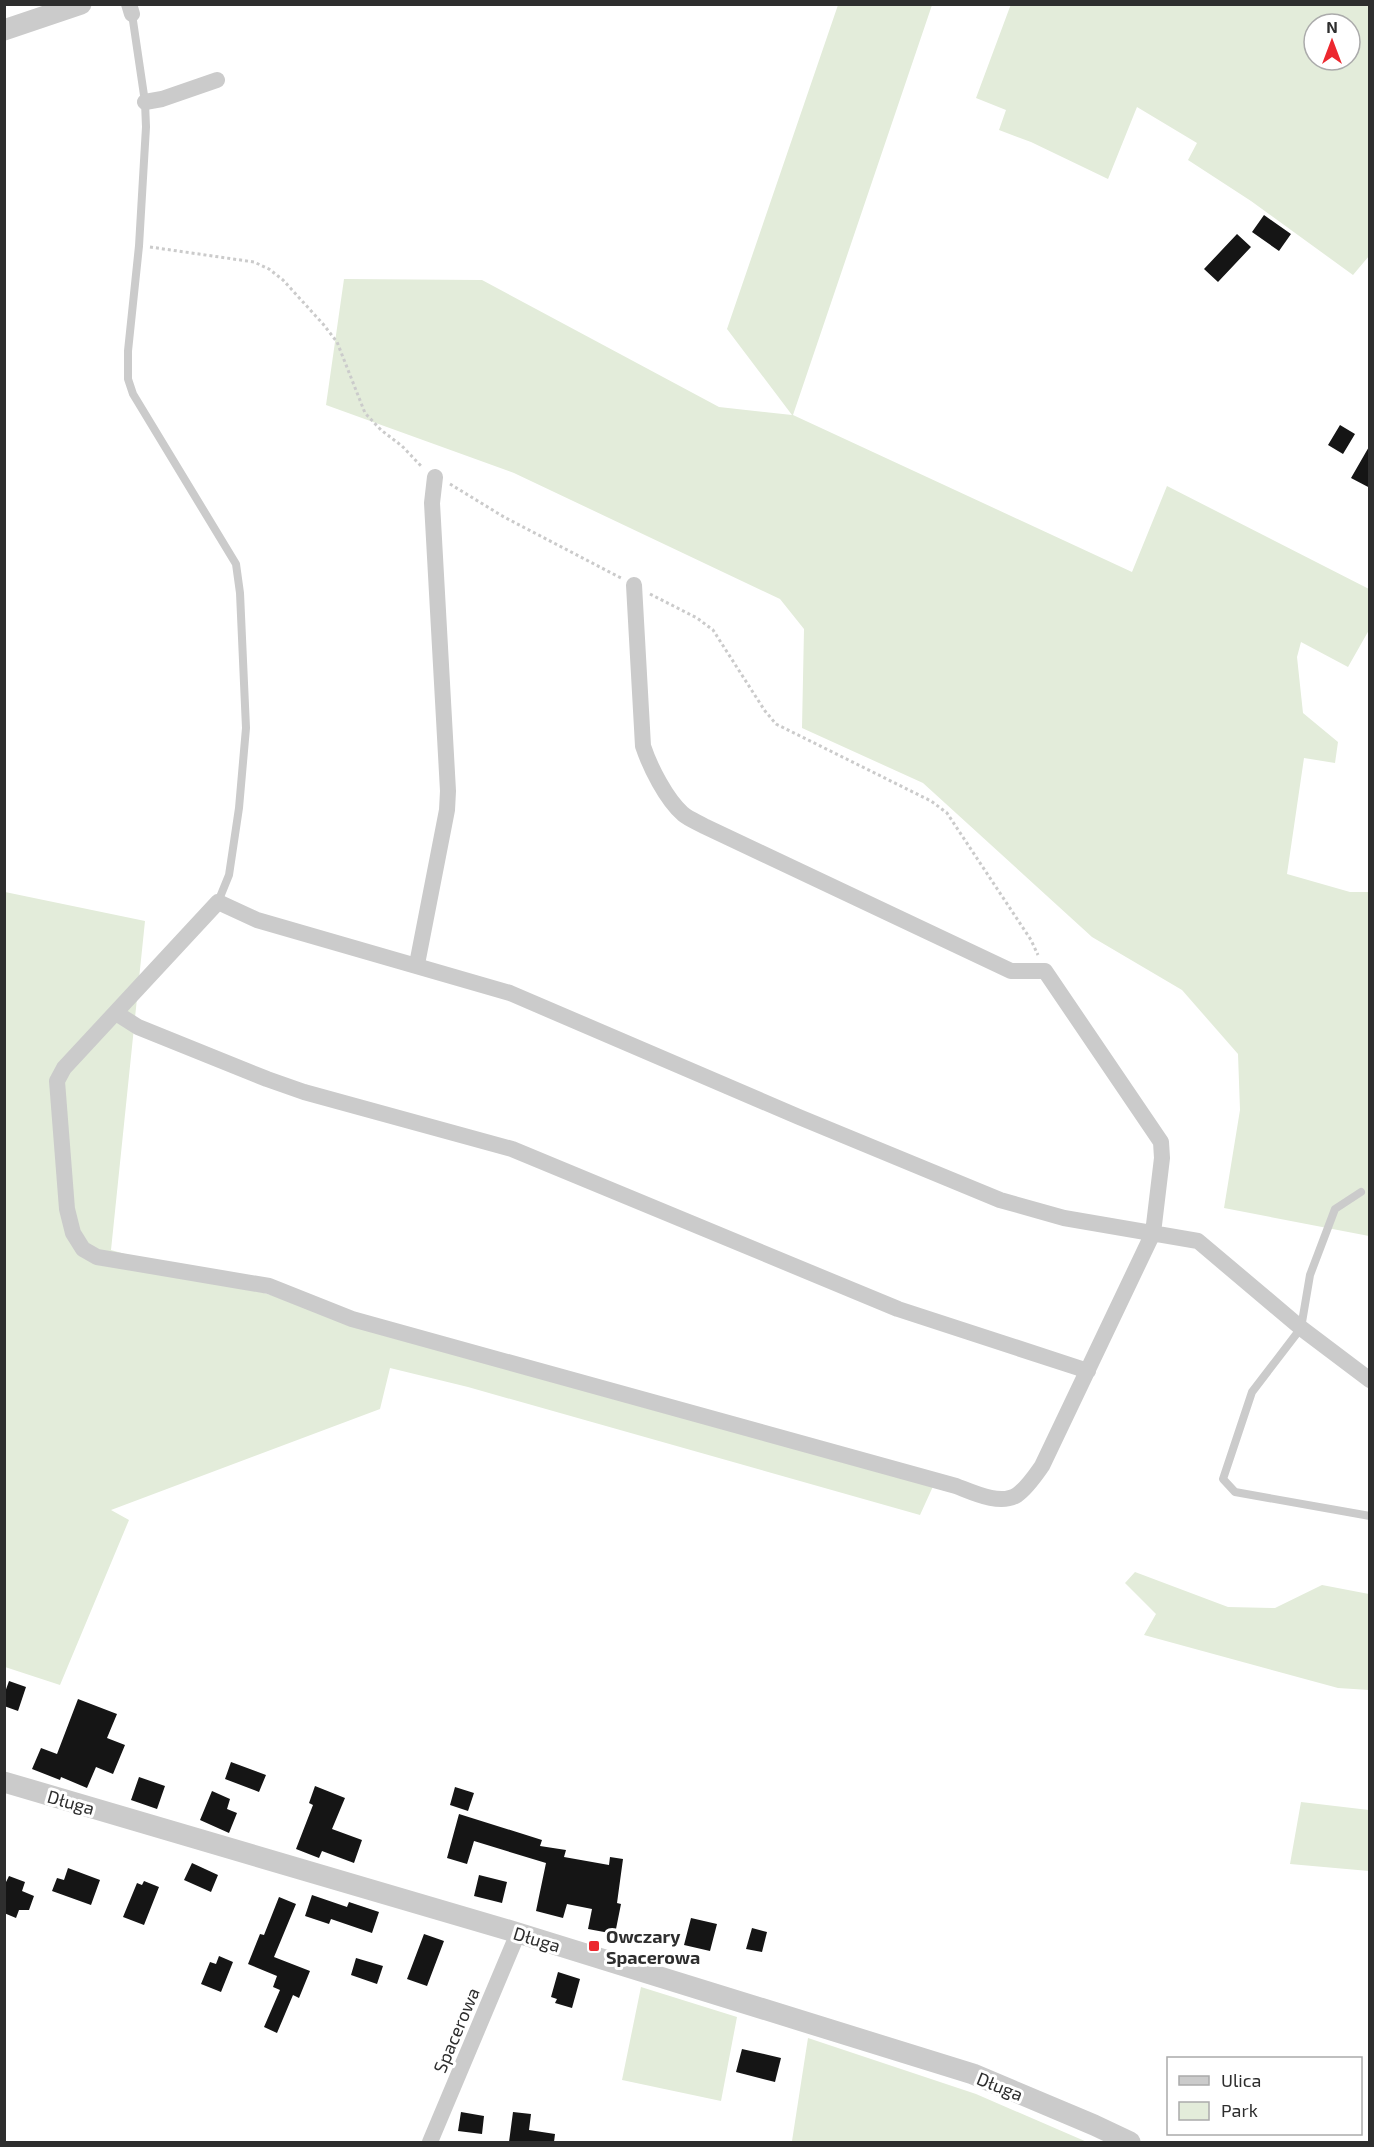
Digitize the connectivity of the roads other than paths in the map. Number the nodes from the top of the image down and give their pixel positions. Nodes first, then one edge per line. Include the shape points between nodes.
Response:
1 (81, 4) edge
2 (130, 9) edge
3 (4, 30) edge
4 (217, 80) dead end
5 (145, 102) junction
6 (435, 477) road end
7 (634, 585) road end
8 (218, 902) junction
9 (417, 964) junction
10 (116, 1013) junction
11 (1361, 1192) dead end
12 (1153, 1233) junction
13 (1301, 1328) junction
14 (1088, 1371) junction
15 (1370, 1380) edge
16 (1370, 1516) edge
17 (4, 1782) edge
18 (518, 1933) junction
19 (429, 2142) edge
20 (1130, 2142) edge

1 - 3 street
2 - 5 lane
4 - 5 street
5 - 8 lane via 128,379 236,564 240,592 246,728 229,875
6 - 9 street via 432,503 448,791
7 - 12 street via 643,746 672,801 683,814 704,826 1011,971 1045,971 1161,1142
8 - 9 street via 257,920
8 - 10 street
9 - 12 street via 510,993 999,1200 1064,1218
10 - 14 street via 138,1027 267,1079 512,1149 898,1309
10 - 14 street via 64,1068 57,1081 67,1209 73,1233 83,1249 97,1257 269,1286 352,1319 986,1497 1015,1497 1024,1489 1042,1466
11 - 13 lane via 1335,1209 1310,1275
12 - 13 street via 1198,1241
12 - 14 street
13 - 15 street
13 - 16 lane via 1252,1392 1223,1479 1235,1492
17 - 18 street, Długa
18 - 19 street, Spacerowa
18 - 20 street, Długa via 973,2074

